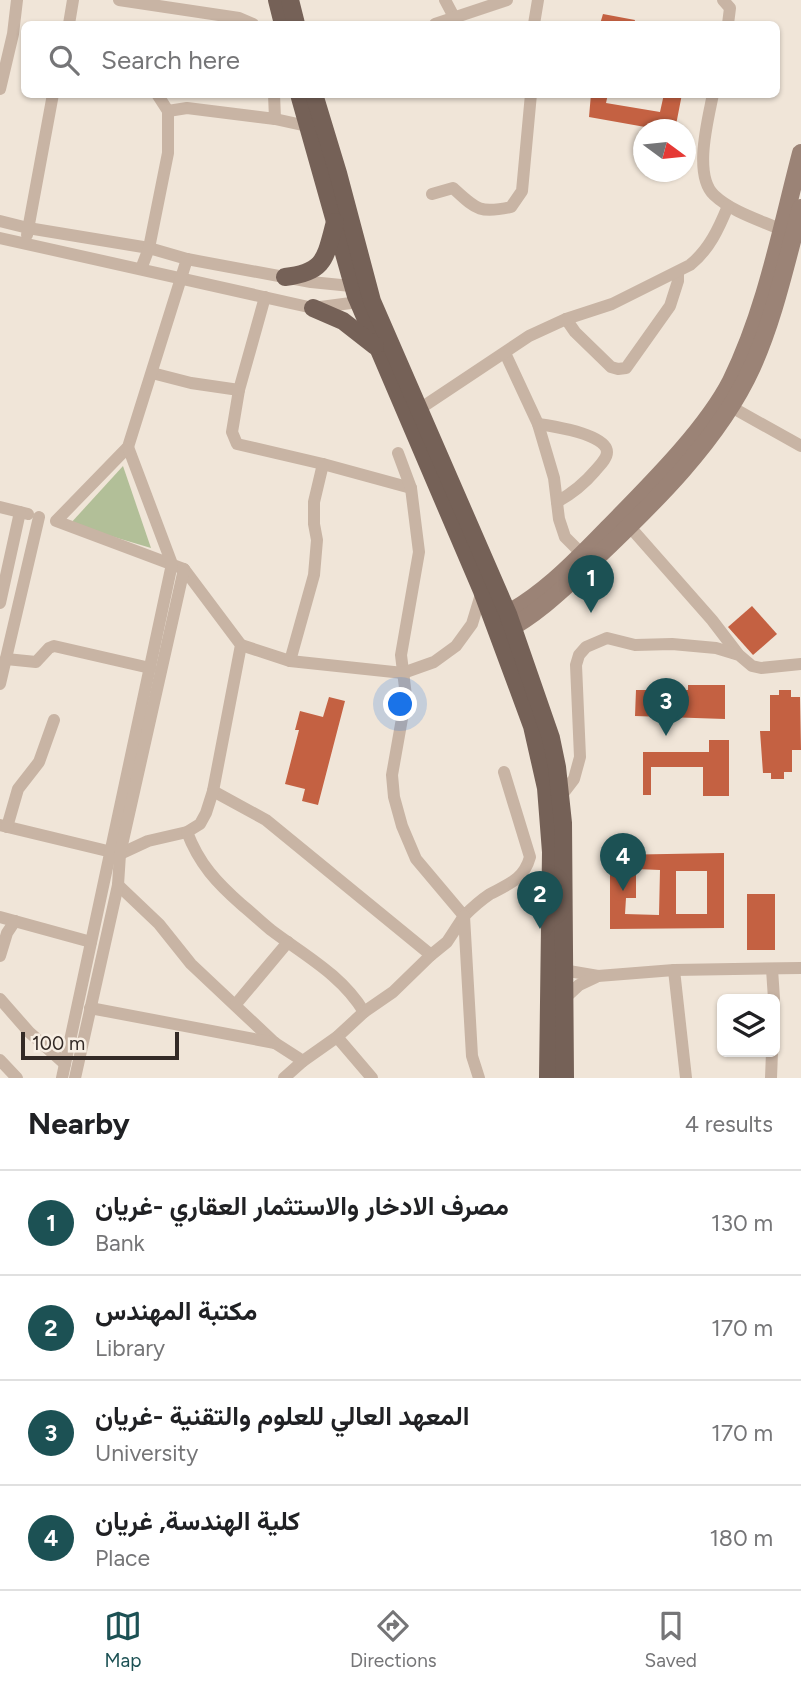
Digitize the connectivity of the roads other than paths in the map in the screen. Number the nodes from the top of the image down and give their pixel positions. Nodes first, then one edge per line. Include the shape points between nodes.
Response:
1 (17, 0) edge
2 (73, 0) edge
3 (119, 0) edge
4 (277, 0) edge
5 (290, 0) edge
6 (445, 0) edge
7 (508, 0) edge
8 (538, 0) edge
9 (729, 3) edge
10 (454, 17) junction
11 (70, 21) edge
12 (246, 21) edge
13 (282, 21) edge
14 (295, 21) edge
15 (443, 21) edge
16 (534, 21) edge
17 (728, 21) edge
18 (19, 35) edge
19 (0, 89) edge
20 (52, 98) edge
21 (159, 98) edge
22 (274, 98) edge
23 (300, 98) edge
24 (315, 98) edge
25 (531, 98) edge
26 (712, 98) edge
27 (168, 111) junction
28 (275, 119) junction
29 (307, 126) junction
30 (801, 153) edge
31 (432, 194) dead end
32 (728, 206) junction
33 (801, 208) edge
34 (0, 221) edge
35 (335, 222) junction
36 (28, 228) junction
37 (782, 230) junction
38 (0, 238) edge
39 (25, 244) junction
40 (149, 248) junction
41 (187, 259) junction
42 (141, 270) junction
43 (678, 272) junction
44 (285, 277) junction
45 (181, 278) junction
46 (363, 294) junction
47 (265, 297) junction
48 (313, 308) junction
49 (566, 319) junction
50 (376, 347) junction
51 (505, 353) junction
52 (152, 373) junction
53 (239, 390) junction
54 (725, 403) junction
55 (418, 410) junction
56 (538, 424) junction
57 (801, 446) edge
58 (128, 447) junction
59 (398, 453) dead end
60 (323, 464) junction
61 (411, 488) junction
62 (557, 502) junction
63 (0, 507) edge
64 (20, 512) junction
65 (39, 517) junction
66 (56, 521) junction
67 (630, 527) junction
68 (583, 555) junction
69 (178, 566) junction
70 (482, 591) junction
71 (0, 603) edge
72 (503, 624) junction
73 (241, 645) junction
74 (739, 655) junction
75 (6, 659) junction
76 (290, 661) junction
77 (801, 664) edge
78 (150, 668) junction
79 (403, 673) junction
80 (0, 684) edge
81 (54, 720) dead end
82 (504, 772) dead end
83 (213, 791) junction
84 (561, 796) junction
85 (4, 826) edge
86 (187, 832) junction
87 (115, 852) junction
88 (118, 885) junction
89 (464, 916) junction
90 (0, 917) edge
91 (15, 921) junction
92 (91, 942) junction
93 (288, 942) junction
94 (0, 956) edge
95 (431, 956) junction
96 (801, 968) edge
97 (557, 969) junction
98 (772, 969) junction
99 (674, 970) junction
100 (598, 976) junction
101 (774, 994) edge
102 (565, 998) junction
103 (0, 999) edge
104 (236, 1004) junction
105 (90, 1007) junction
106 (364, 1012) junction
107 (337, 1037) junction
108 (275, 1043) junction
109 (772, 1057) edge
110 (0, 1060) edge
111 (303, 1061) junction
112 (65, 1063) junction
113 (366, 1076) edge
114 (17, 1078) edge
115 (62, 1078) edge
116 (75, 1078) edge
117 (284, 1078) edge
118 (479, 1078) edge
119 (548, 1078) edge
120 (565, 1078) edge
121 (686, 1078) edge
122 (771, 1078) edge

1 - 18 street
2 - 11 street
3 - 12 street
4 - 13 main road
5 - 14 main road
6 - 10 street
7 - 10 street
8 - 16 street
9 - 17 street
10 - 15 street
18 - 19 street
20 - 36 street
21 - 27 street
22 - 28 street
23 - 29 main road
24 - 46 main road
25 - 31 street via 522,191 511,207 476,208 453,188
26 - 32 street via 704,176 713,194
27 - 28 street via 187,108
27 - 40 street via 168,153
28 - 29 street
29 - 35 main road
30 - 37 main road
32 - 37 street
32 - 43 street via 699,258
33 - 54 main road via 752,367
34 - 36 street
35 - 44 main road via 328,249 314,271
35 - 46 main road
36 - 39 street
36 - 40 street
37 - 54 main road
38 - 39 street
39 - 42 street
40 - 41 street
40 - 42 street
41 - 44 street
41 - 45 street
42 - 45 street
43 - 49 street via 612,304
43 - 49 street via 670,306 626,368 611,366
44 - 46 street
45 - 47 street
45 - 52 street
46 - 48 street
46 - 50 main road
46 - 55 main road
47 - 48 street
47 - 53 street
48 - 50 main road via 343,321
49 - 51 street
50 - 70 main road
51 - 55 street
51 - 56 street
52 - 53 street
52 - 58 street
53 - 60 street via 232,432 237,444
54 - 57 street
54 - 67 main road via 673,479
54 - 68 main road
55 - 72 main road
56 - 62 street
56 - 62 street via 590,436 607,452 583,485
58 - 66 street
58 - 69 street
59 - 61 street
60 - 61 street
60 - 76 street via 314,502 314,575
61 - 79 street via 419,552 401,655
62 - 68 street via 565,537
63 - 64 street
64 - 65 street
64 - 71 street
65 - 66 street
65 - 75 street
66 - 69 street
67 - 72 main road via 565,587
67 - 74 street
68 - 72 main road
69 - 73 street
69 - 78 street
69 - 87 street
70 - 72 main road
70 - 79 street via 472,624 456,646 434,662
72 - 84 main road via 546,720
72 - 97 main road via 546,788
73 - 76 street
73 - 83 street
74 - 77 street via 761,668
74 - 84 street via 716,648 635,645 607,638 586,647 576,665 580,757 574,779
75 - 78 street via 36,663 54,646
75 - 80 street
76 - 79 street
78 - 87 street
79 - 89 street via 406,696 392,775 394,797 416,859
81 - 85 street via 39,762 18,789
82 - 89 street via 530,857 527,870
83 - 86 street via 200,824
83 - 95 street via 266,820
84 - 97 main road
85 - 87 street
86 - 87 street
86 - 93 street via 206,870
87 - 88 street
87 - 92 street
88 - 104 street via 159,924 191,964
88 - 105 street
89 - 95 street
89 - 118 street via 472,1056
90 - 91 street
91 - 92 street
91 - 94 street
92 - 112 street
93 - 104 street
93 - 106 street via 339,979
95 - 106 street
96 - 98 street
97 - 100 street
97 - 102 main road
97 - 119 main road
98 - 99 street
98 - 101 street
99 - 100 street
99 - 121 street
100 - 102 street
102 - 120 main road
103 - 112 street
104 - 108 street
105 - 108 street
105 - 116 street
106 - 107 street
107 - 111 street
107 - 113 street
108 - 111 street
109 - 122 street
110 - 114 street
111 - 117 street
112 - 115 street

